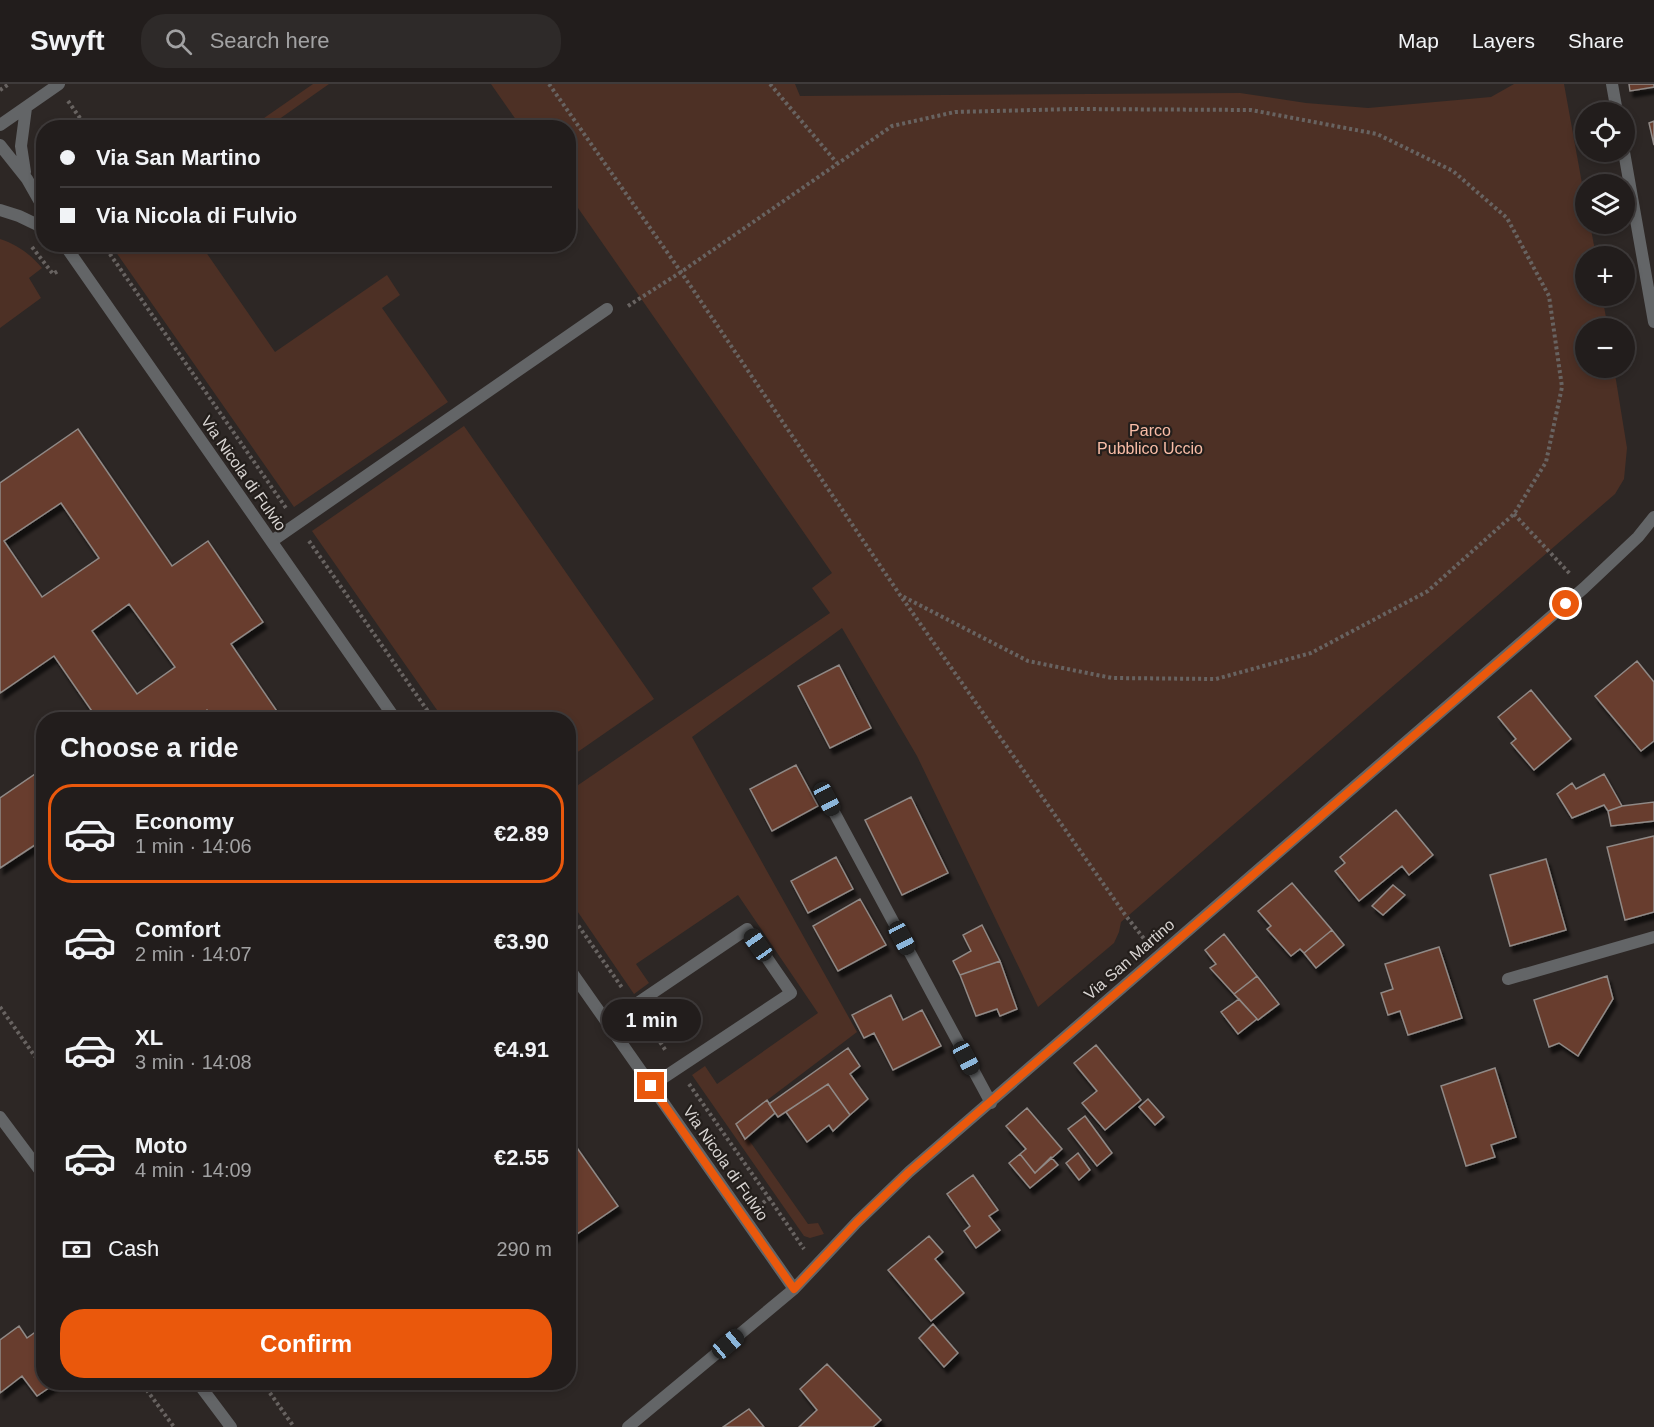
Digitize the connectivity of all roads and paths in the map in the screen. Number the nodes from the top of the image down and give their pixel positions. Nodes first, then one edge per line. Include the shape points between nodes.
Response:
1 (9, 84) edge
2 (59, 84) edge
3 (549, 84) edge
4 (770, 84) edge
5 (1612, 84) edge
6 (0, 90) edge
7 (66, 98) dead end
8 (1615, 102) edge
9 (26, 108) junction
10 (81, 120) edge
11 (574, 120) edge
12 (576, 122) edge
13 (0, 126) edge
14 (0, 145) edge
15 (1626, 162) edge
16 (837, 164) junction
17 (27, 179) junction
18 (36, 195) edge
19 (3, 210) edge
20 (36, 224) edge
21 (31, 245) dead end
22 (36, 250) edge
23 (38, 252) edge
24 (70, 252) edge
25 (109, 252) edge
26 (64, 267) dead end
27 (681, 272) junction
28 (607, 309) dead end
29 (622, 310) dead end
30 (1654, 322) edge
31 (1514, 514) junction
32 (1654, 517) edge
33 (298, 525) junction
34 (272, 542) junction
35 (1584, 588) junction
36 (900, 595) junction
37 (390, 712) edge
38 (428, 712) edge
39 (827, 799) dead end
40 (1654, 937) edge
41 (1158, 956) junction
42 (576, 978) edge
43 (1508, 979) dead end
44 (0, 1007) edge
45 (608, 1023) junction
46 (36, 1058) edge
47 (651, 1086) junction
48 (991, 1103) junction
49 (0, 1118) edge
50 (36, 1165) edge
51 (769, 1198) dead end
52 (816, 1266) junction
53 (794, 1289) junction
54 (147, 1390) edge
55 (203, 1390) edge
56 (268, 1390) edge
57 (174, 1427) edge
58 (231, 1427) edge
59 (293, 1427) edge
60 (628, 1427) edge

1 - 6 path
2 - 9 street
3 - 11 path
4 - 16 path
5 - 8 street
7 - 10 path
9 - 13 street
9 - 17 street via 21,146
12 - 27 path
14 - 17 street
15 - 30 street
16 - 27 path
16 - 31 path via 892,126 955,112 1251,110 1377,134 1453,171 1507,218 1549,296 1562,387 1546,462
17 - 18 street
19 - 20 street
21 - 22 path
23 - 26 path via 53,274
24 - 34 street, Via Nicola di Fulvio
25 - 33 path
27 - 29 path
27 - 36 path
28 - 33 street
31 - 35 path
31 - 36 path via 1428,591 1311,653 1216,679 1112,678 1028,661
32 - 35 street, Via San Martino
33 - 34 street
33 - 38 path
34 - 37 street, Via Nicola di Fulvio
35 - 41 street, Via San Martino
36 - 41 path
39 - 48 street
40 - 43 street
41 - 48 street, Via San Martino
42 - 45 street, Via Nicola di Fulvio
44 - 46 path
45 - 47 street, Via Nicola di Fulvio
45 - 47 street via 747,929 790,993
47 - 53 street, Via Nicola di Fulvio
48 - 52 street, Via San Martino via 909,1172
49 - 50 street
51 - 52 path
52 - 53 street, Via San Martino
53 - 60 street, Via San Martino
54 - 57 path
55 - 58 street
56 - 59 path

